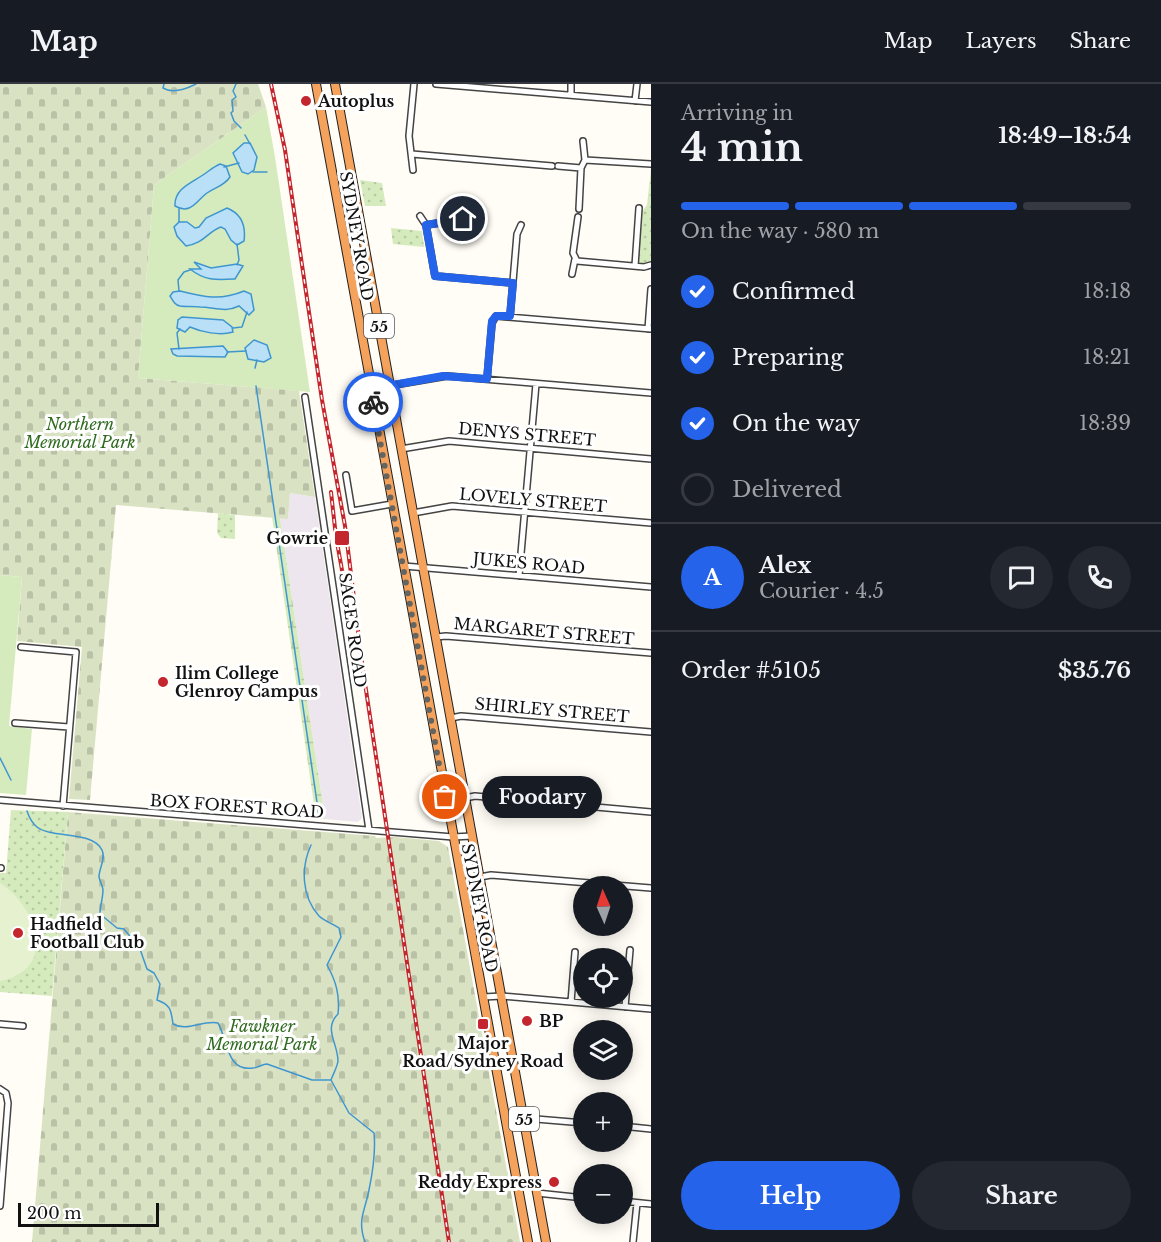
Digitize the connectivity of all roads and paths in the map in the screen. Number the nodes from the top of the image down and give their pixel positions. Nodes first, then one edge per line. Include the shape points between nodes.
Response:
1 (316, 84) edge
2 (335, 84) edge
3 (414, 84) edge
4 (436, 84) edge
5 (571, 84) edge
6 (637, 84) edge
7 (570, 96) junction
8 (635, 101) junction
9 (651, 102) edge
10 (583, 141) dead end
11 (412, 154) junction
12 (585, 160) junction
13 (651, 164) edge
14 (581, 168) junction
15 (413, 170) dead end
16 (639, 208) dead end
17 (579, 209) dead end
18 (420, 216) dead end
19 (578, 217) dead end
20 (468, 221) dead end
21 (426, 225) junction
22 (521, 225) dead end
23 (575, 259) junction
24 (651, 265) edge
25 (634, 266) junction
26 (572, 274) dead end
27 (513, 283) junction
28 (651, 289) edge
29 (510, 316) junction
30 (649, 329) edge
31 (487, 379) junction
32 (536, 384) junction
33 (390, 386) junction
34 (371, 389) junction
35 (651, 393) edge
36 (305, 398) dead end
37 (531, 448) junction
38 (402, 449) junction
39 (651, 459) edge
40 (346, 475) dead end
41 (392, 504) junction
42 (525, 512) junction
43 (413, 513) junction
44 (651, 523) edge
45 (404, 566) junction
46 (423, 567) junction
47 (519, 576) junction
48 (651, 587) edge
49 (436, 637) junction
50 (21, 647) dead end
51 (651, 653) edge
52 (450, 718) junction
53 (15, 723) dead end
54 (69, 727) junction
55 (651, 732) edge
56 (465, 798) junction
57 (0, 800) edge
58 (63, 806) junction
59 (651, 812) edge
60 (369, 830) junction
61 (472, 836) junction
62 (453, 837) junction
63 (480, 877) junction
64 (651, 888) edge
65 (573, 977) edge
66 (502, 996) junction
67 (483, 997) junction
68 (571, 1002) joint
69 (633, 1008) edge
70 (651, 1009) edge
71 (0, 1024) edge
72 (23, 1026) dead end
73 (0, 1089) edge
74 (524, 1118) junction
75 (573, 1122) edge
76 (633, 1127) edge
77 (651, 1129) edge
78 (537, 1193) junction
79 (573, 1197) edge
80 (633, 1203) edge
81 (636, 1203) junction
82 (651, 1204) edge
83 (0, 1206) edge
84 (528, 1242) edge
85 (546, 1242) edge
86 (633, 1242) edge

1 - 34 highway, SYDNEY ROAD / 55
2 - 33 highway, SYDNEY ROAD / 55
3 - 11 street via 409,136
4 - 7 street
5 - 7 street
6 - 8 street
7 - 8 street
8 - 9 street
10 - 12 street
11 - 14 street
11 - 15 street
12 - 13 street
12 - 14 street
14 - 17 street
16 - 25 street
18 - 21 street
19 - 23 street via 573,242
20 - 21 street
21 - 27 street via 435,276
22 - 27 street
23 - 25 street
23 - 26 street
24 - 25 street
27 - 29 street
28 - 30 street
29 - 30 street
29 - 31 street via 495,318 492,323
31 - 32 street
31 - 33 street via 443,376
32 - 35 street
32 - 37 street
33 - 34 street
33 - 38 highway, SYDNEY ROAD / 55
34 - 41 highway, SYDNEY ROAD / 55
36 - 60 street, SAGES ROAD
37 - 38 street, DENYS STREET via 446,441
37 - 39 street, DENYS STREET
37 - 42 street
38 - 43 highway, SYDNEY ROAD / 55
40 - 41 street via 352,511
41 - 45 highway, SYDNEY ROAD / 55
42 - 43 street, LOVELY STREET via 452,506
42 - 44 street, LOVELY STREET
42 - 47 street
43 - 46 highway, SYDNEY ROAD / 55
45 - 46 street, JUKES ROAD
45 - 62 highway, SYDNEY ROAD / 55
46 - 47 street, JUKES ROAD
46 - 49 highway, SYDNEY ROAD / 55
47 - 48 street, JUKES ROAD
49 - 51 street, MARGARET STREET
49 - 52 highway, SYDNEY ROAD / 55
50 - 54 street via 76,652
52 - 55 street, SHIRLEY STREET
52 - 56 highway, SYDNEY ROAD / 55
53 - 54 street
54 - 58 street
56 - 59 street
56 - 61 highway, SYDNEY ROAD / 55
57 - 58 street, BOX FOREST ROAD
58 - 60 street, BOX FOREST ROAD
60 - 62 street, BOX FOREST ROAD
61 - 62 street, BOX FOREST ROAD
61 - 63 highway, SYDNEY ROAD / 55
62 - 67 highway, SYDNEY ROAD / 55
63 - 64 street
63 - 66 highway, SYDNEY ROAD / 55
65 - 68 street
66 - 67 street
66 - 68 street
66 - 74 highway, SYDNEY ROAD / 55
67 - 84 highway, SYDNEY ROAD / 55
69 - 70 street
71 - 72 street
73 - 83 street via 6,1093 8,1103
74 - 75 street
74 - 78 highway, SYDNEY ROAD / 55
76 - 77 street
78 - 79 street
78 - 85 highway, SYDNEY ROAD / 55
80 - 81 street
81 - 82 street
81 - 86 street

